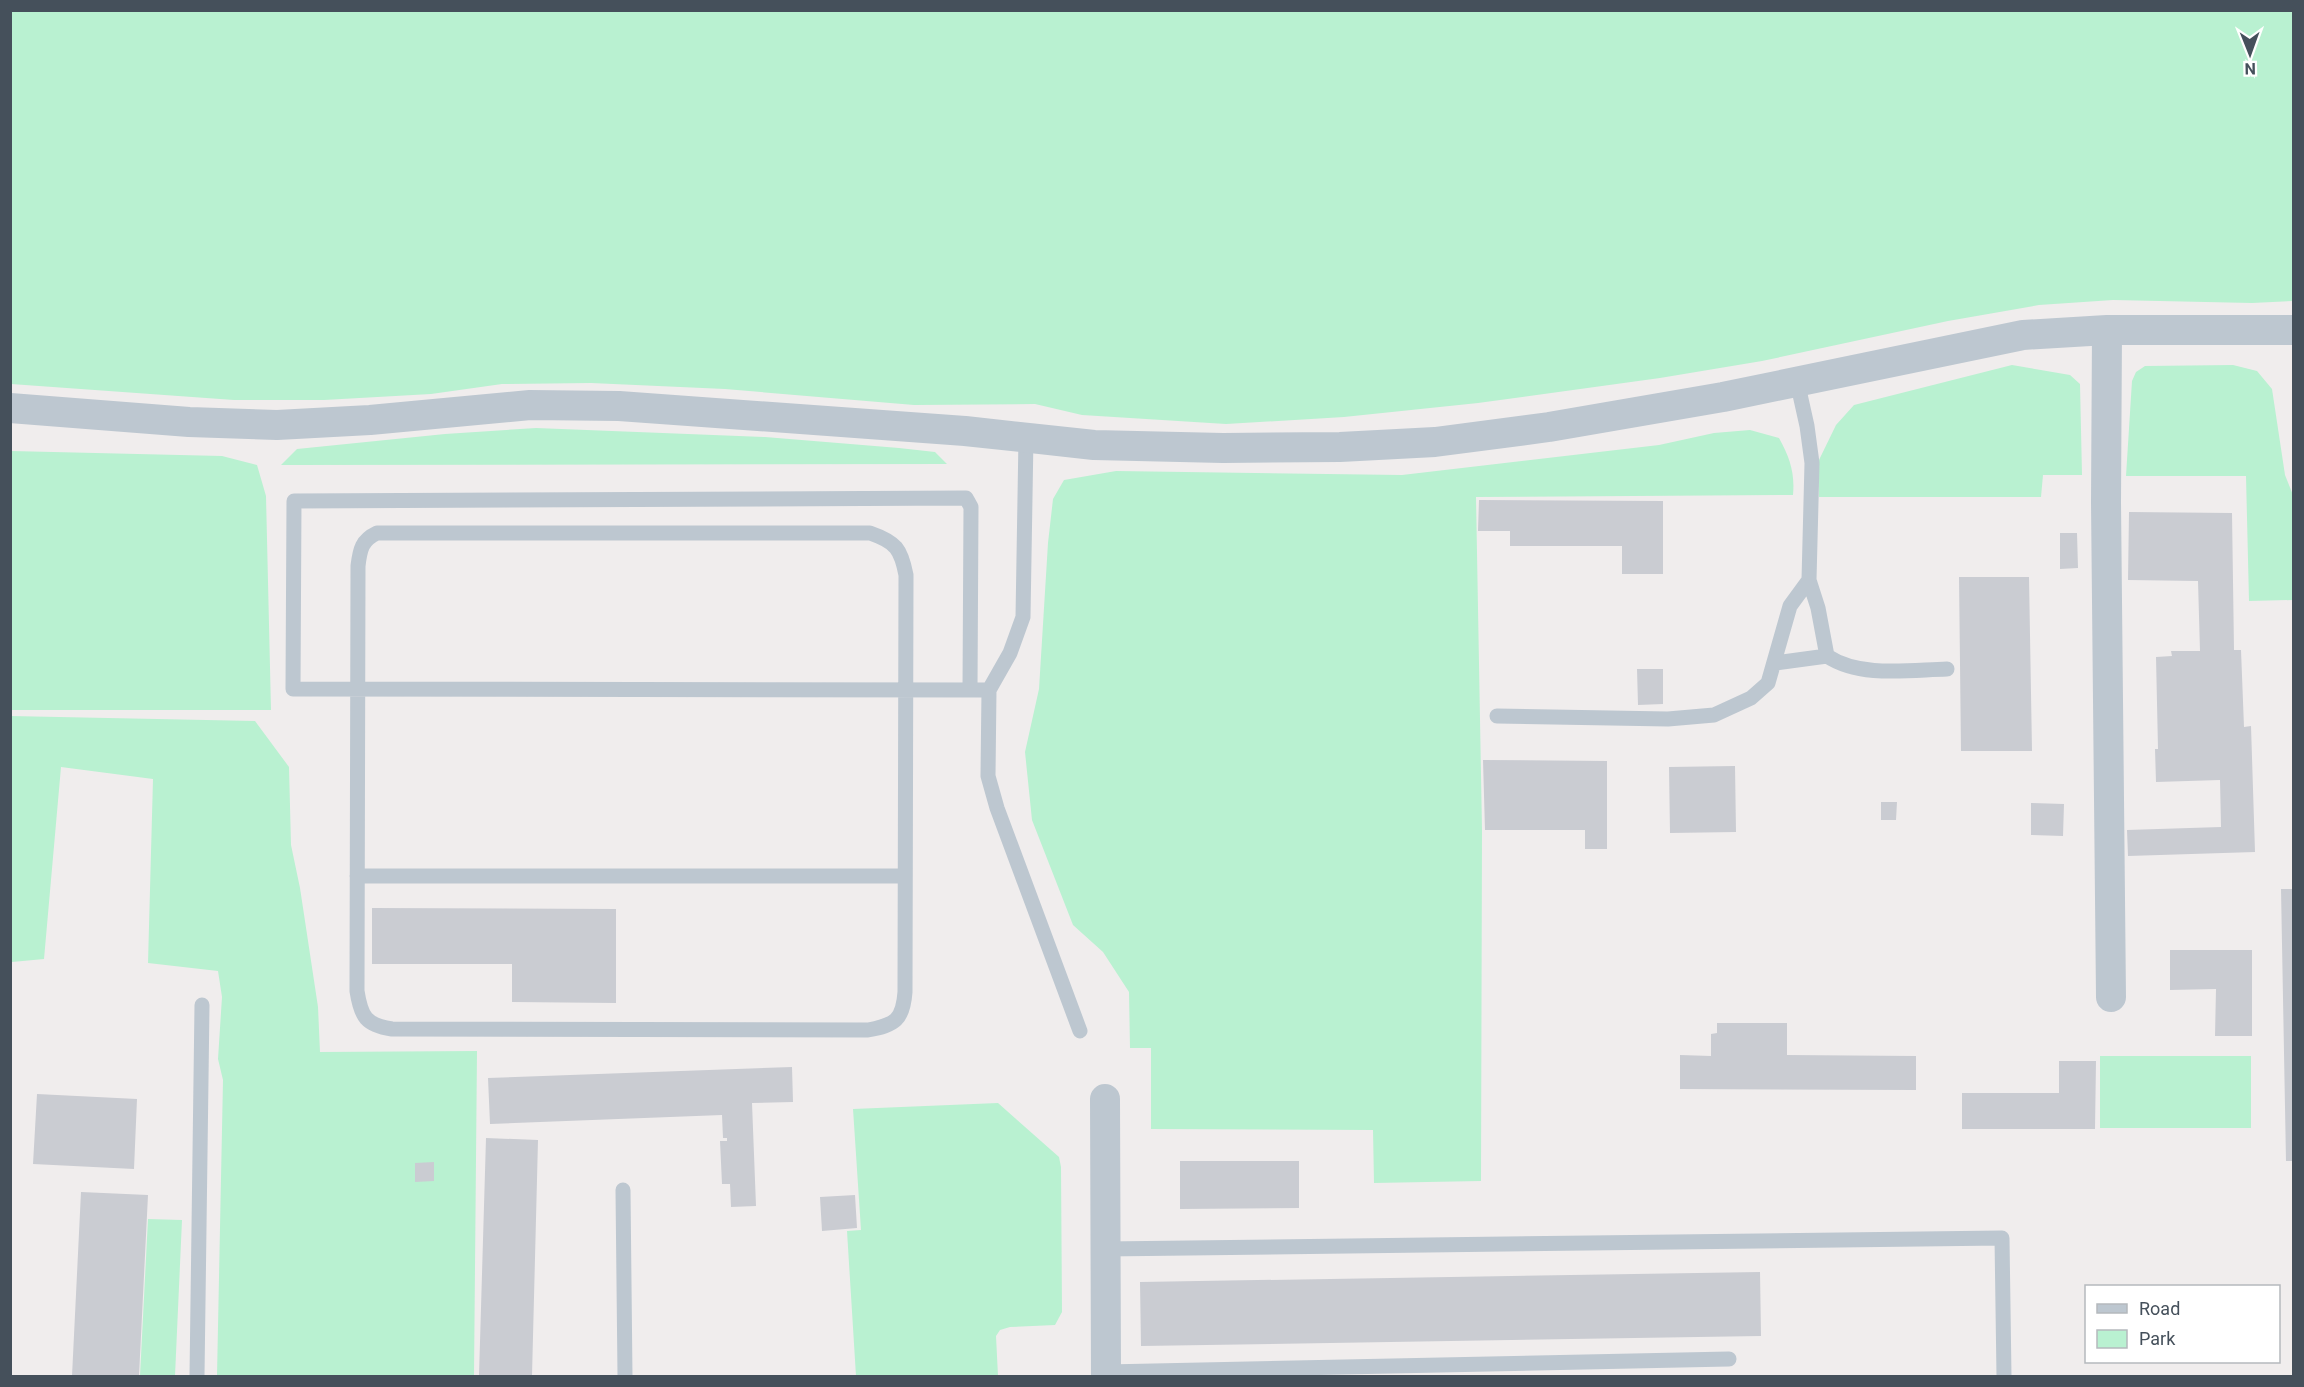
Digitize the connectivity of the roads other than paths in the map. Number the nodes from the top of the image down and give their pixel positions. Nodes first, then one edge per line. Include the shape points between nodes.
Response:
1 (2108, 330) junction
2 (2294, 330) edge
3 (1797, 381) junction
4 (10, 408) edge
5 (1026, 438) junction
6 (1809, 580) junction
7 (1827, 656) junction
8 (1775, 663) junction
9 (1947, 669) dead end
10 (358, 689) junction
11 (905, 690) junction
12 (970, 690) junction
13 (989, 690) junction
14 (1497, 716) dead end
15 (357, 876) junction
16 (905, 876) junction
17 (2111, 997) dead end
18 (202, 1005) dead end
19 (1080, 1031) dead end
20 (1105, 1099) dead end
21 (623, 1190) dead end
22 (1105, 1250) junction
23 (1729, 1359) dead end
24 (1106, 1374) edge
25 (197, 1377) edge
26 (625, 1377) edge
27 (2004, 1377) edge

1 - 2 street
1 - 3 street via 2023,335
1 - 17 street
3 - 5 street via 1549,427 1435,442 1223,448 1094,445
3 - 6 lane via 1812,463
4 - 5 street via 277,425 530,405 619,406
5 - 13 lane via 1023,617 1010,653
6 - 7 lane
6 - 8 lane via 1790,606
7 - 8 lane
7 - 9 lane via 1839,664 1871,670
8 - 14 lane via 1768,683 1751,698 1713,716
10 - 11 lane
10 - 11 lane via 359,550 366,538 378,533 870,533 896,546 903,558
10 - 12 lane via 293,689 294,501 966,498 971,507
10 - 15 lane
11 - 12 lane
11 - 16 lane
12 - 13 lane
13 - 19 lane via 988,776
15 - 16 lane
15 - 16 lane via 357,991 366,1019 375,1026 856,1030 886,1027 904,1009
18 - 25 lane
20 - 22 street
21 - 26 lane
22 - 24 street
22 - 27 lane via 2002,1238
23 - 24 lane

